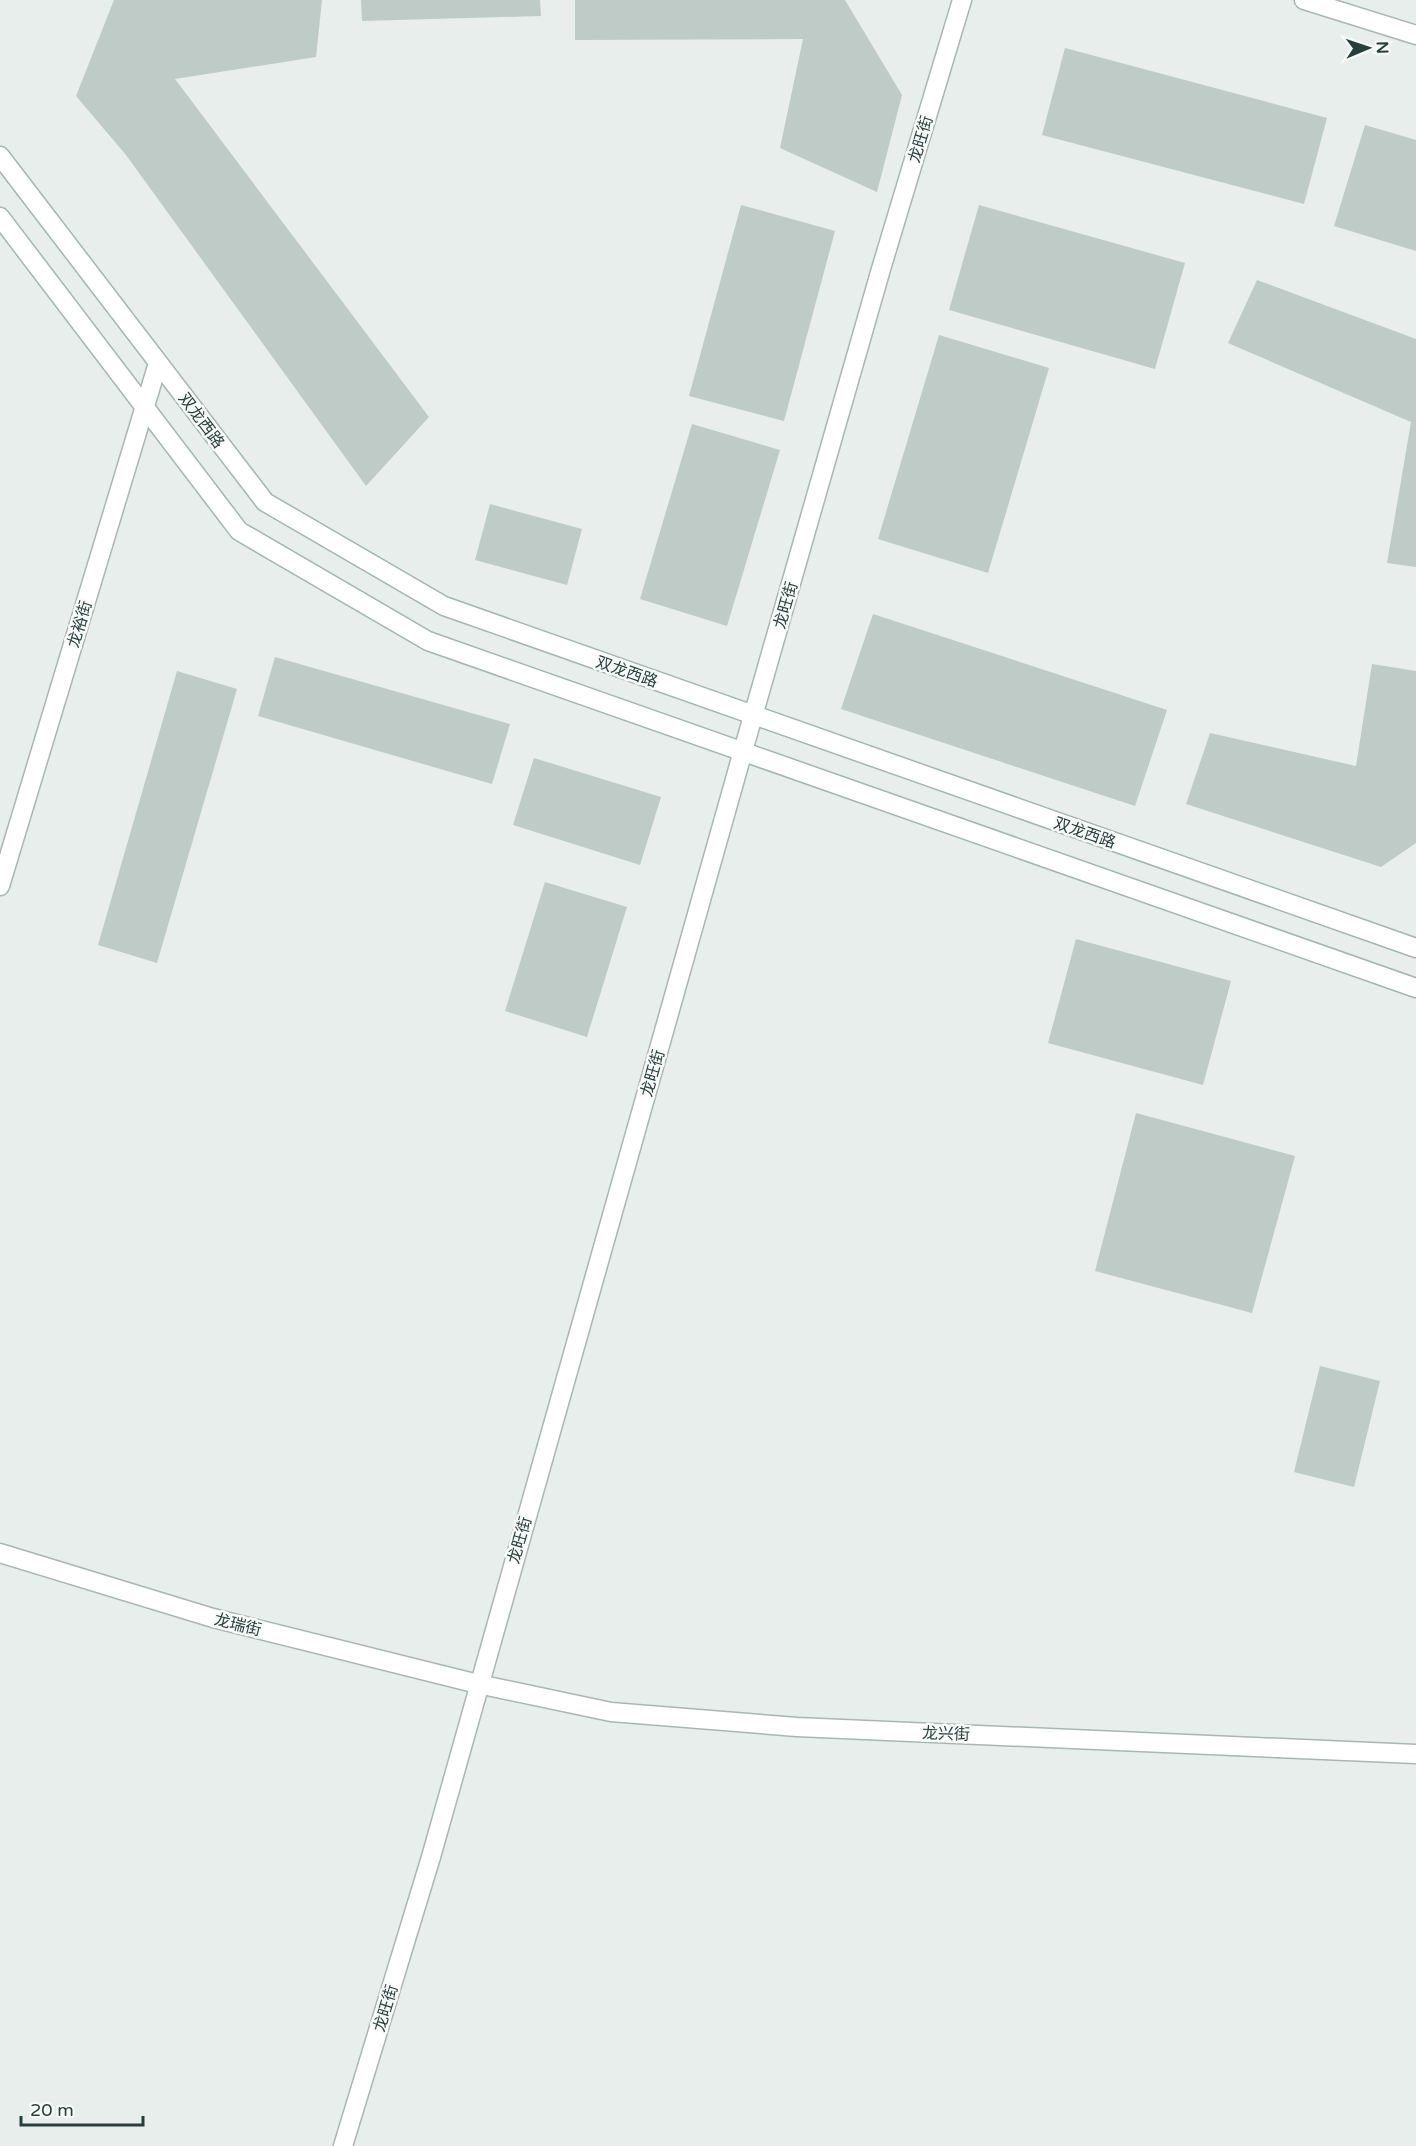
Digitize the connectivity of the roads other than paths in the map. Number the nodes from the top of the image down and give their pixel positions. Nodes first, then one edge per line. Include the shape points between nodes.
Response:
1 (962, 0) edge
2 (1304, 0) edge
3 (1416, 35) edge
4 (0, 156) edge
5 (0, 218) edge
6 (158, 363) junction
7 (144, 408) junction
8 (753, 715) junction
9 (743, 751) junction
10 (0, 886) edge
11 (1416, 948) edge
12 (1416, 988) edge
13 (0, 1553) edge
14 (478, 1684) junction
15 (1416, 1754) edge
16 (343, 2146) edge

1 - 8 street, 龙旺街
2 - 3 street
4 - 6 street, 双龙西路
5 - 7 street
6 - 7 street, 龙裕街
6 - 8 street, 双龙西路 via 265,502 444,606
7 - 9 street via 239,531 428,641
7 - 10 street, 龙裕街
8 - 9 street, 龙旺街
8 - 11 street, 双龙西路
9 - 12 street
9 - 14 street, 龙旺街
13 - 14 street, 龙瑞街 via 213,1618
14 - 15 street, 龙兴街 via 611,1712 797,1727
14 - 16 street, 龙旺街 via 431,1857

